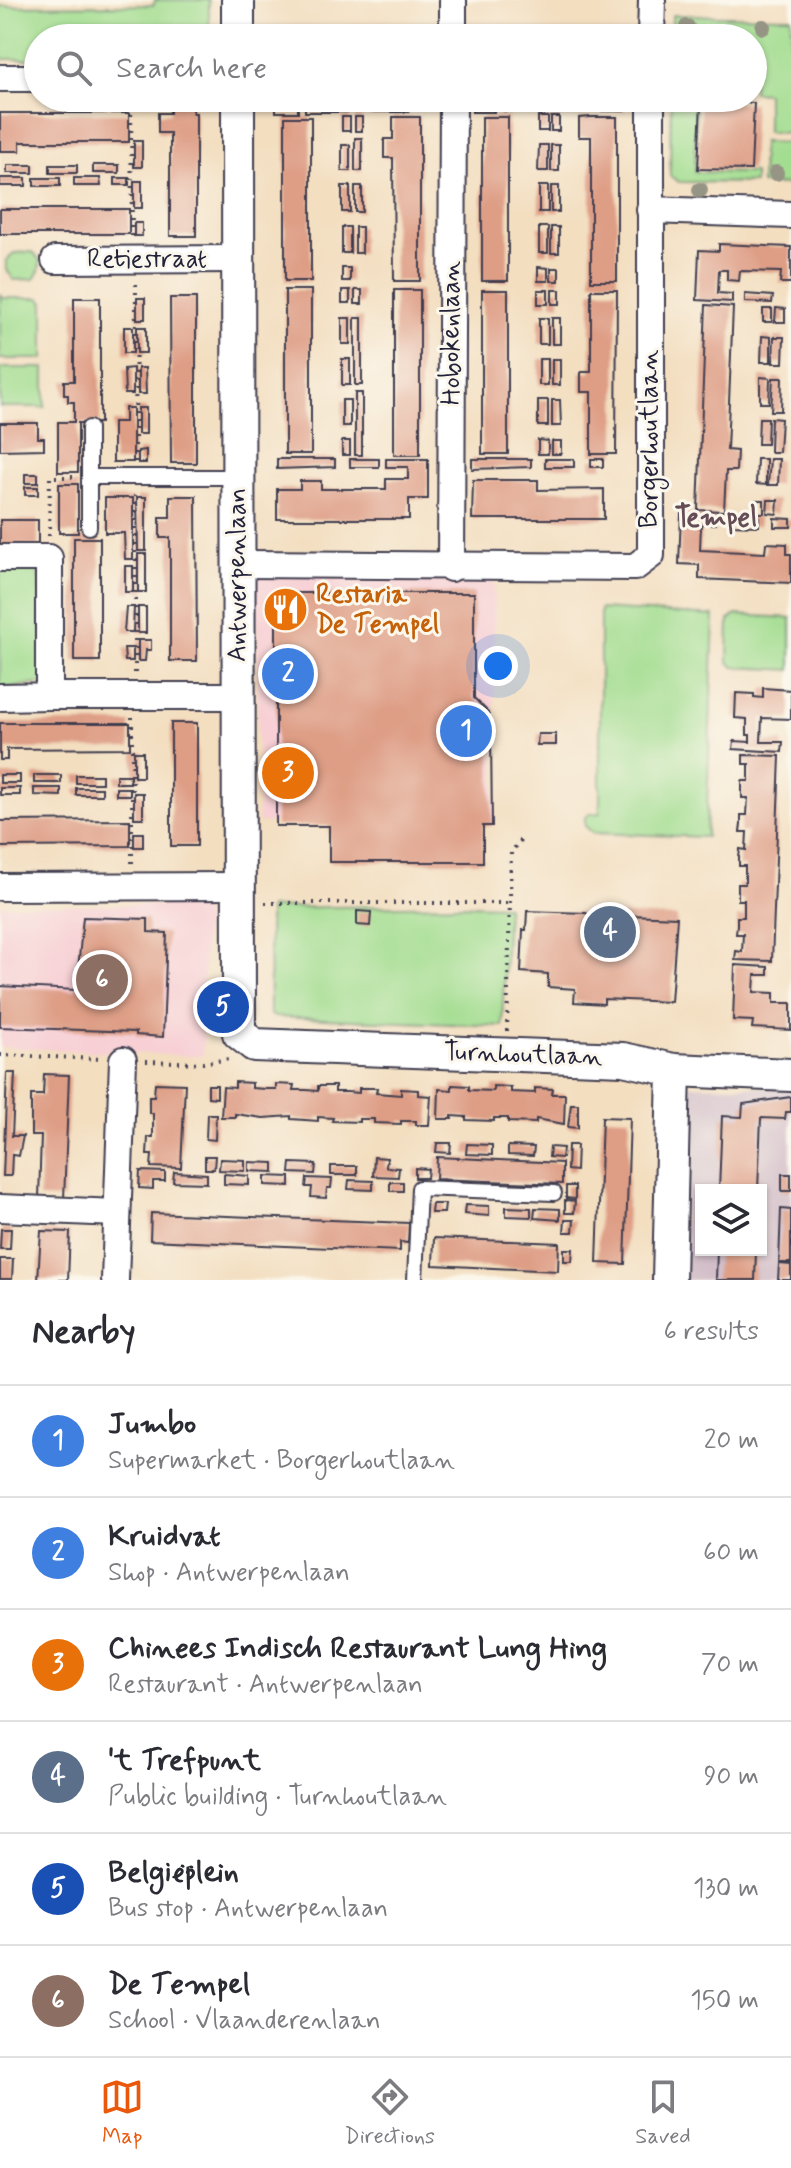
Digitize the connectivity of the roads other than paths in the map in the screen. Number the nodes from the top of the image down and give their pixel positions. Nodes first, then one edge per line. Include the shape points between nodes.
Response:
1 (238, 0) edge
2 (453, 0) edge
3 (652, 0) edge
4 (238, 24) edge
5 (453, 24) edge
6 (651, 24) edge
7 (0, 78) edge
8 (24, 78) edge
9 (238, 112) edge
10 (453, 112) edge
11 (651, 112) edge
12 (650, 210) junction
13 (791, 215) edge
14 (238, 259) junction
15 (55, 260) dead end
16 (89, 428) dead end
17 (89, 477) junction
18 (238, 477) junction
19 (89, 527) dead end
20 (0, 558) edge
21 (238, 564) junction
22 (451, 568) junction
23 (49, 696) junction
24 (238, 696) junction
25 (0, 697) edge
26 (238, 886) junction
27 (0, 887) edge
28 (254, 1045) joint
29 (123, 1060) road end
30 (674, 1070) junction
31 (791, 1075) edge
32 (554, 1193) dead end
33 (0, 1208) edge
34 (117, 1213) junction
35 (115, 1280) edge
36 (415, 1280) edge
37 (669, 1280) edge

1 - 4 street
2 - 5 street
3 - 6 street
7 - 8 street
9 - 14 street, Antwerpenlaan
10 - 22 street, Hobokenlaan
11 - 12 street, Borgerhoutlaan
12 - 13 street
12 - 22 street, Borgerhoutlaan via 651,555 635,567
14 - 15 street, Retiestraat
14 - 18 street, Antwerpenlaan
16 - 17 lane
17 - 18 lane
17 - 19 lane
18 - 21 street, Antwerpenlaan
20 - 23 street via 49,558
21 - 22 street, Borgerhoutlaan
21 - 24 street, Antwerpenlaan
23 - 24 street
23 - 25 street
24 - 26 street, Antwerpenlaan
26 - 27 street
26 - 28 street, Antwerpenlaan via 239,1033
28 - 30 street, Turnhoutlaan via 623,1059
29 - 34 street
30 - 31 street, Turnhoutlaan
30 - 37 street
32 - 36 lane via 419,1188
33 - 34 street
34 - 35 street

